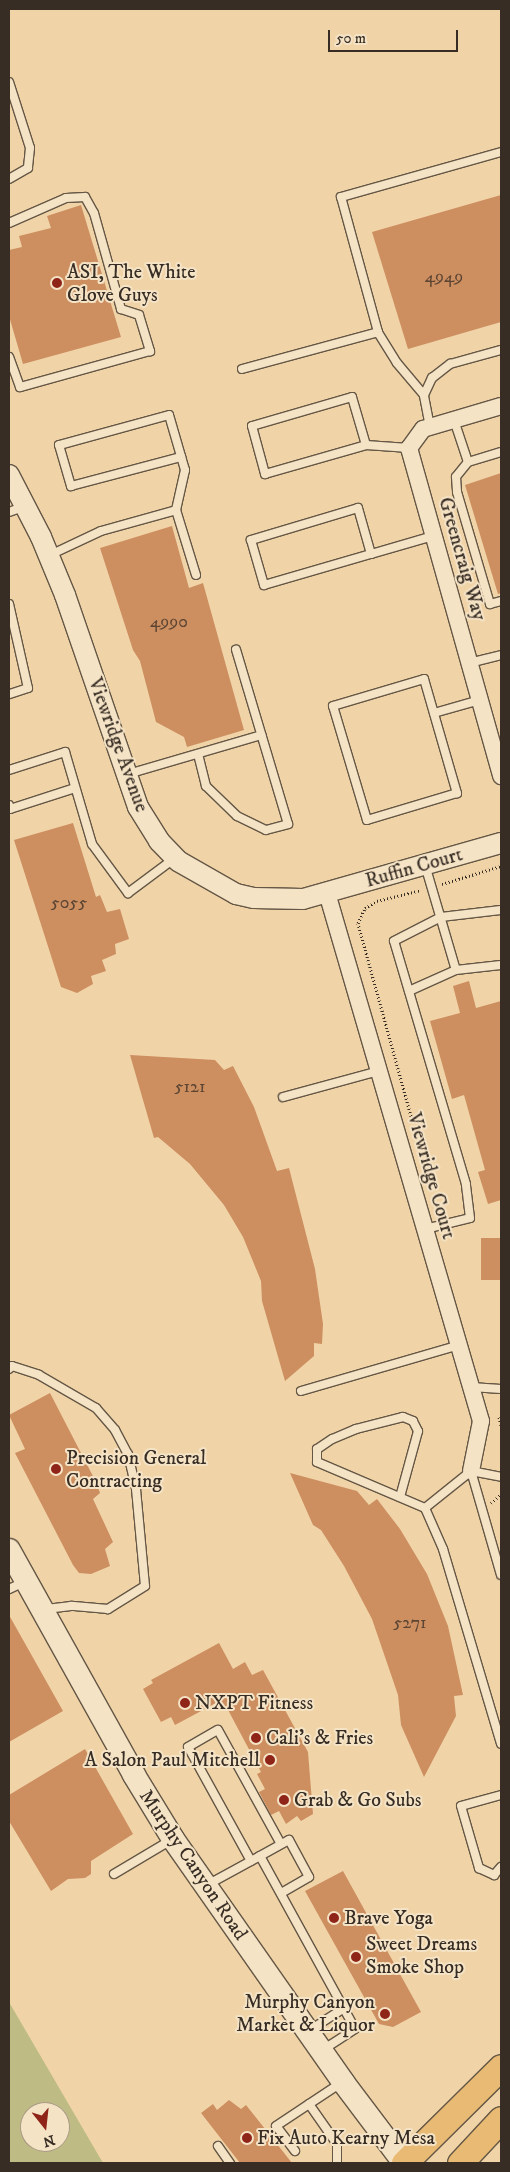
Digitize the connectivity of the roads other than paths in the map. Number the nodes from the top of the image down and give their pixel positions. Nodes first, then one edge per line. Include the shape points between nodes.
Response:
1 (9, 82) edge
2 (501, 152) edge
3 (9, 179) edge
4 (9, 223) edge
5 (378, 332) junction
6 (501, 350) edge
7 (9, 357) edge
8 (242, 369) dead end
9 (424, 395) junction
10 (501, 406) edge
11 (454, 420) junction
12 (430, 427) junction
13 (366, 445) junction
14 (411, 445) junction
15 (501, 452) edge
16 (181, 457) junction
17 (468, 462) junction
18 (9, 475) edge
19 (17, 509) edge
20 (176, 510) junction
21 (433, 536) junction
22 (371, 554) junction
23 (48, 555) junction
24 (196, 575) dead end
25 (501, 601) edge
26 (9, 604) edge
27 (236, 650) dead end
28 (501, 655) edge
29 (469, 664) junction
30 (9, 694) edge
31 (480, 700) junction
32 (434, 714) junction
33 (261, 735) junction
34 (198, 754) junction
35 (9, 770) edge
36 (126, 775) junction
37 (501, 776) edge
38 (76, 788) junction
39 (9, 805) edge
40 (501, 843) edge
41 (174, 858) junction
42 (425, 865) junction
43 (327, 893) junction
44 (501, 910) edge
45 (440, 917) junction
46 (501, 965) edge
47 (456, 970) junction
48 (409, 991) junction
49 (379, 1071) junction
50 (283, 1097) dead end
51 (425, 1229) junction
52 (459, 1345) junction
53 (9, 1368) edge
54 (471, 1387) junction
55 (501, 1389) edge
56 (301, 1390) dead end
57 (471, 1471) junction
58 (501, 1477) edge
59 (400, 1497) junction
60 (425, 1508) junction
61 (9, 1550) edge
62 (501, 1575) edge
63 (17, 1585) edge
64 (42, 1610) junction
65 (501, 1744) edge
66 (501, 1795) edge
67 (173, 1839) junction
68 (282, 1844) junction
69 (260, 1856) junction
70 (251, 1861) junction
71 (501, 1868) edge
72 (114, 1874) dead end
73 (206, 1886) junction
74 (281, 1893) junction
75 (344, 2008) junction
76 (308, 2032) junction
77 (321, 2051) junction
78 (501, 2067) edge
79 (343, 2082) junction
80 (309, 2104) junction
81 (501, 2119) edge
82 (218, 2146) dead end
83 (295, 2152) dead end
84 (230, 2163) edge
85 (336, 2163) edge
86 (404, 2163) edge
87 (460, 2163) edge

1 - 3 lane via 30,148 28,168
2 - 5 lane via 341,198
4 - 7 lane via 66,198 84,197 94,213 120,310 139,315 150,351 20,387
5 - 8 lane
5 - 9 lane
6 - 9 lane via 450,364 432,378
9 - 12 lane
10 - 11 street
11 - 12 street
11 - 17 lane
12 - 14 street via 423,429
13 - 13 lane via 265,474 252,426 352,397
13 - 14 lane
14 - 21 street, Greencraig Way
15 - 17 lane
16 - 16 lane via 169,415 59,444 71,486
16 - 20 lane via 185,470
17 - 25 lane via 456,477 457,492 490,604
18 - 19 street, Viewridge Avenue
19 - 23 street, Viewridge Avenue
20 - 23 lane via 100,531
20 - 24 lane
21 - 22 lane
21 - 29 street, Greencraig Way
22 - 22 lane via 264,585 251,540 358,508
23 - 36 street, Viewridge Avenue
26 - 30 lane via 28,688
27 - 33 lane
28 - 29 lane
29 - 31 street, Greencraig Way
31 - 32 lane
31 - 37 street, Greencraig Way
32 - 32 lane via 424,679 333,706 367,820 457,793
33 - 34 lane
33 - 34 lane via 288,824 266,830 237,816 206,786
34 - 36 lane
35 - 38 lane via 65,752
36 - 41 street, Viewridge Avenue via 138,807
38 - 39 lane via 10,809
38 - 41 lane via 92,844 128,893
40 - 42 street, Ruffin Court
41 - 43 street, Viewridge Avenue via 236,894 254,898 303,899
42 - 43 street, Ruffin Court
42 - 45 lane
43 - 49 street, Viewridge Court
44 - 45 lane
45 - 47 lane
45 - 48 lane via 394,941
46 - 47 lane
47 - 48 lane
48 - 51 lane via 466,1184 470,1218
49 - 50 lane
49 - 51 street, Viewridge Court
51 - 52 street, Viewridge Court
52 - 54 street, Viewridge Court
52 - 56 lane
53 - 64 lane via 12,1366 39,1375 96,1408 116,1430 128,1454 136,1489 144,1586 108,1609 70,1606
54 - 55 lane
54 - 57 street, Viewridge Court via 481,1421
57 - 58 lane
57 - 60 lane
57 - 62 lane
59 - 59 lane via 318,1462 317,1450 356,1429 403,1417 413,1421 418,1431
59 - 60 lane
60 - 65 lane via 443,1549
61 - 63 main road, Murphy Canyon Road
63 - 64 main road, Murphy Canyon Road
64 - 67 main road, Murphy Canyon Road
66 - 71 lane via 461,1806 479,1868 494,1875
67 - 72 lane
67 - 73 main road, Murphy Canyon Road
68 - 69 lane
68 - 70 lane via 218,1730 188,1747
68 - 74 lane via 289,1840 310,1877
69 - 70 lane
69 - 74 lane
70 - 73 lane
73 - 76 main road, Murphy Canyon Road
74 - 75 lane
75 - 76 lane
75 - 77 lane via 355,2029
76 - 77 main road, Murphy Canyon Road
77 - 79 main road, Murphy Canyon Road
78 - 86 main road
79 - 80 lane
79 - 86 main road, Murphy Canyon Road
80 - 83 lane via 276,2126
80 - 85 lane via 337,2144
81 - 87 main road
82 - 84 lane

